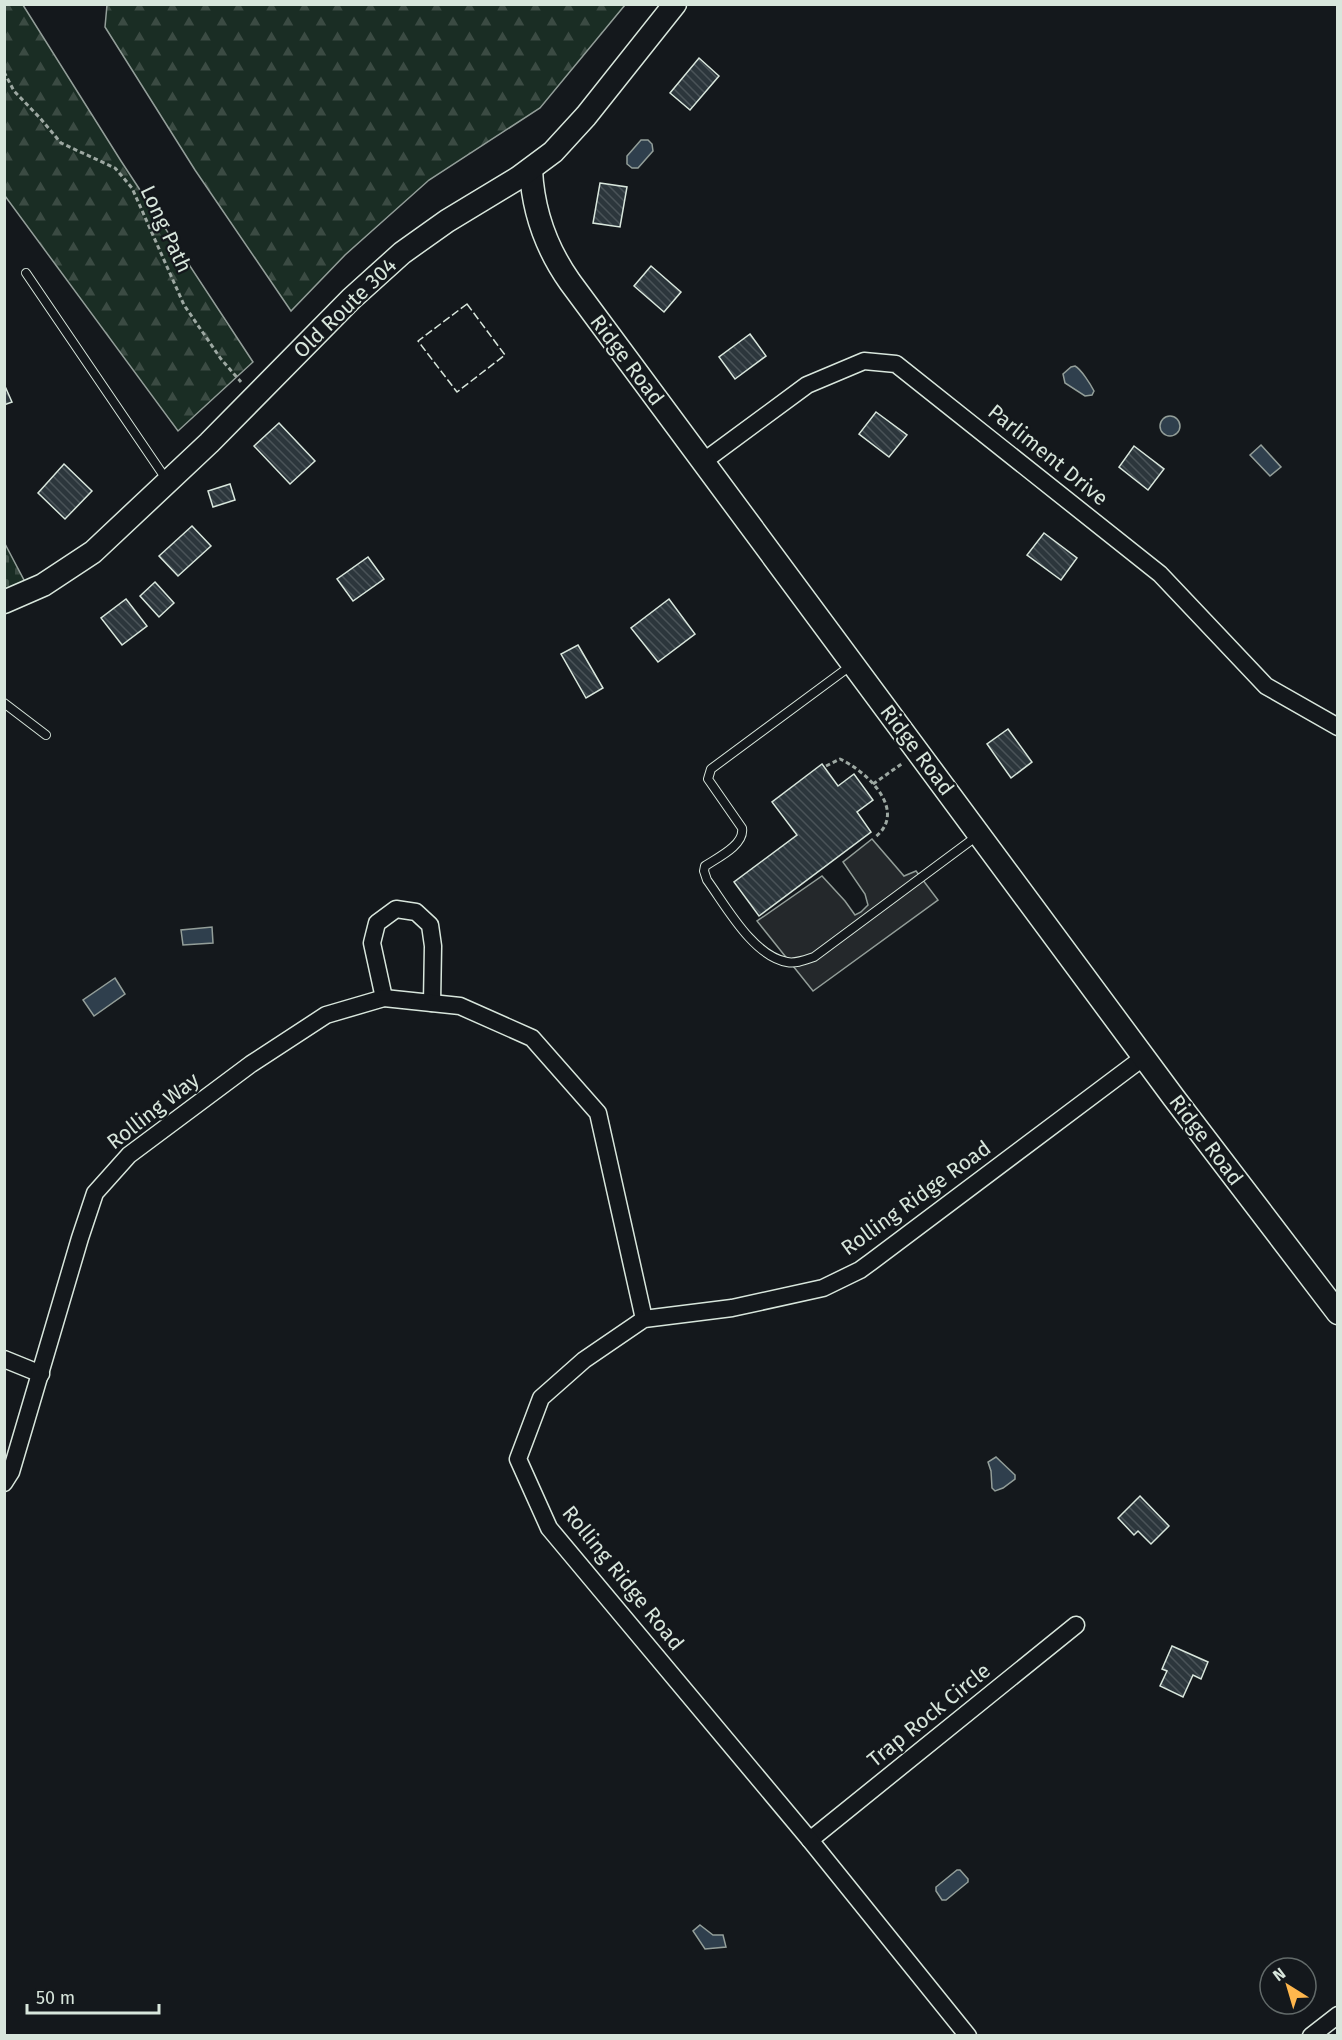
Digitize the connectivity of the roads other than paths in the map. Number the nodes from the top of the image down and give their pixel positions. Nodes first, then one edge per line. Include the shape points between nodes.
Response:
1 (675, 4) edge
2 (531, 170) junction
3 (26, 273) dead end
4 (704, 462) junction
5 (168, 482) junction
6 (4, 602) edge
7 (854, 664) junction
8 (4, 703) edge
9 (1338, 727) edge
10 (46, 735) dead end
11 (980, 834) junction
12 (384, 998) junction
13 (432, 1003) junction
14 (1144, 1057) junction
15 (1338, 1313) edge
16 (644, 1319) junction
17 (4, 1359) edge
18 (41, 1374) junction
19 (4, 1483) edge
20 (1076, 1625) dead end
21 (810, 1840) junction
22 (1338, 2015) edge
23 (968, 2036) edge
24 (1311, 2036) edge

1 - 2 street, Old Route 304 via 569,136
2 - 4 street, Ridge Road via 540,225 564,273
2 - 5 street, Old Route 304 via 402,253
3 - 5 lane
4 - 7 street, Ridge Road
4 - 9 street, Parliment Drive via 807,385 864,361 896,364 1160,574 1266,686
5 - 6 street, Old Route 304 via 93,552 43,585
7 - 11 street, Ridge Road
7 - 11 lane via 708,774 743,833 738,842 705,866 705,876 750,939 771,956 788,962 814,957
8 - 10 lane
11 - 14 street, Ridge Road
12 - 13 street, Rolling Way
12 - 13 street via 372,943 377,923 396,909 416,912 430,925
12 - 18 street, Rolling Way via 326,1015 250,1064 129,1155 95,1193
13 - 16 street, Rolling Way via 460,1006 532,1038 598,1113
14 - 15 street, Ridge Road
14 - 16 street, Rolling Ridge Road via 845,1278 824,1288 732,1308
16 - 21 street, Rolling Ridge Road via 584,1360 542,1398 518,1459 549,1528
17 - 18 street
18 - 19 street, Rolling Way via 11,1472
20 - 21 street, Trap Rock Circle
21 - 23 street, Rolling Ridge Road
22 - 24 street

